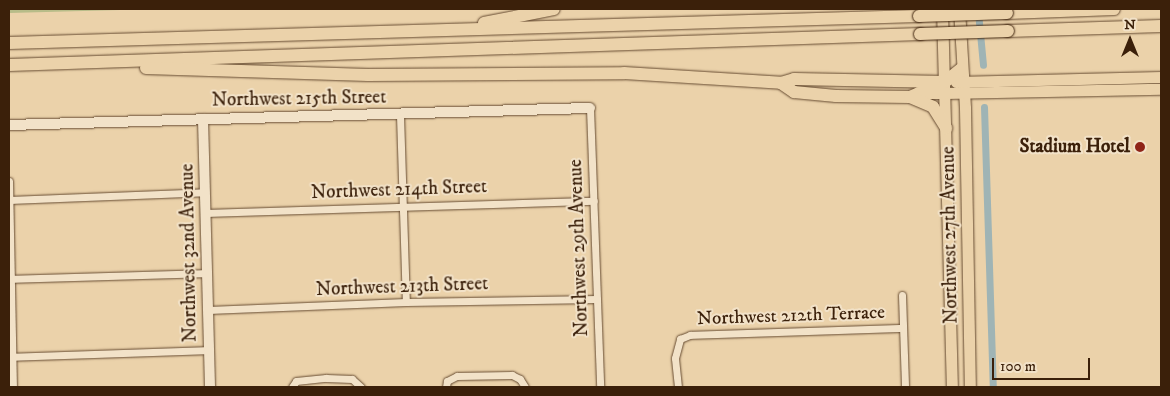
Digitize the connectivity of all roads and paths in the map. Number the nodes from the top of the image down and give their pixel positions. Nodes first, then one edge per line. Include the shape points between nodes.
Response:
1 (554, 9) edge
2 (942, 9) edge
3 (960, 9) edge
4 (1114, 9) edge
5 (1161, 26) edge
6 (454, 30) junction
7 (9, 43) edge
8 (114, 61) junction
9 (9, 65) edge
10 (1161, 77) edge
11 (963, 81) junction
12 (781, 84) junction
13 (945, 87) junction
14 (1161, 89) edge
15 (910, 97) junction
16 (590, 108) joint
17 (400, 115) junction
18 (203, 119) junction
19 (9, 125) edge
20 (946, 128) junction
21 (9, 181) edge
22 (205, 192) junction
23 (9, 200) edge
24 (594, 201) junction
25 (947, 204) junction
26 (403, 206) junction
27 (205, 213) junction
28 (968, 229) junction
29 (207, 273) junction
30 (10, 279) edge
31 (902, 295) dead end
32 (597, 299) junction
33 (406, 302) junction
34 (208, 310) junction
35 (951, 327) junction
36 (903, 328) junction
37 (968, 343) junction
38 (208, 350) junction
39 (10, 357) edge
40 (952, 360) junction
41 (13, 387) edge
42 (210, 387) edge
43 (292, 387) edge
44 (361, 387) edge
45 (446, 387) edge
46 (525, 387) edge
47 (600, 387) edge
48 (678, 387) edge
49 (905, 387) edge
50 (952, 387) edge
51 (970, 387) edge

1 - 6 highway
2 - 13 main road, Northwest 27th Avenue
3 - 11 main road, Northwest 27th Avenue
4 - 6 highway, bridge
5 - 8 highway, bridge
6 - 7 highway
8 - 9 highway
8 - 12 highway via 147,68 452,76 601,72
10 - 11 main road
11 - 13 highway
11 - 13 main road
11 - 14 main road
11 - 28 main road, Northwest 27th Avenue
12 - 13 highway via 794,79
12 - 15 highway via 794,92
13 - 15 highway
13 - 20 main road, Northwest 27th Avenue
15 - 20 highway via 933,106
16 - 17 street, Northwest 215th Street
16 - 24 street, Northwest 29th Avenue
17 - 18 street, Northwest 215th Street
17 - 26 street
18 - 19 street, Northwest 215th Street
18 - 22 street, Northwest 32nd Avenue
20 - 25 main road, Northwest 27th Avenue
21 - 23 street
22 - 23 street
22 - 27 street, Northwest 32nd Avenue
23 - 30 street
24 - 26 street, Northwest 214th Street
24 - 32 street, Northwest 29th Avenue
25 - 28 main road via 962,212
25 - 35 main road, Northwest 27th Avenue
26 - 27 street, Northwest 214th Street
26 - 33 street
27 - 29 street, Northwest 32nd Avenue
28 - 37 main road, Northwest 27th Avenue
29 - 30 street
29 - 34 street, Northwest 32nd Avenue
30 - 39 street
31 - 36 street
32 - 33 street, Northwest 213th Street
32 - 47 street, Northwest 29th Avenue
33 - 34 street, Northwest 213th Street
34 - 38 street, Northwest 32nd Avenue
35 - 37 main road
35 - 40 main road, Northwest 27th Avenue
36 - 48 street, Northwest 212th Terrace via 690,335 680,339 675,358
36 - 49 street
37 - 40 main road
37 - 51 main road, Northwest 27th Avenue
38 - 39 street
38 - 42 street, Northwest 32nd Avenue
39 - 41 street
40 - 50 main road, Northwest 27th Avenue
43 - 44 street via 296,381 326,378 352,380
45 - 46 street via 447,381 457,376 512,376 520,378

